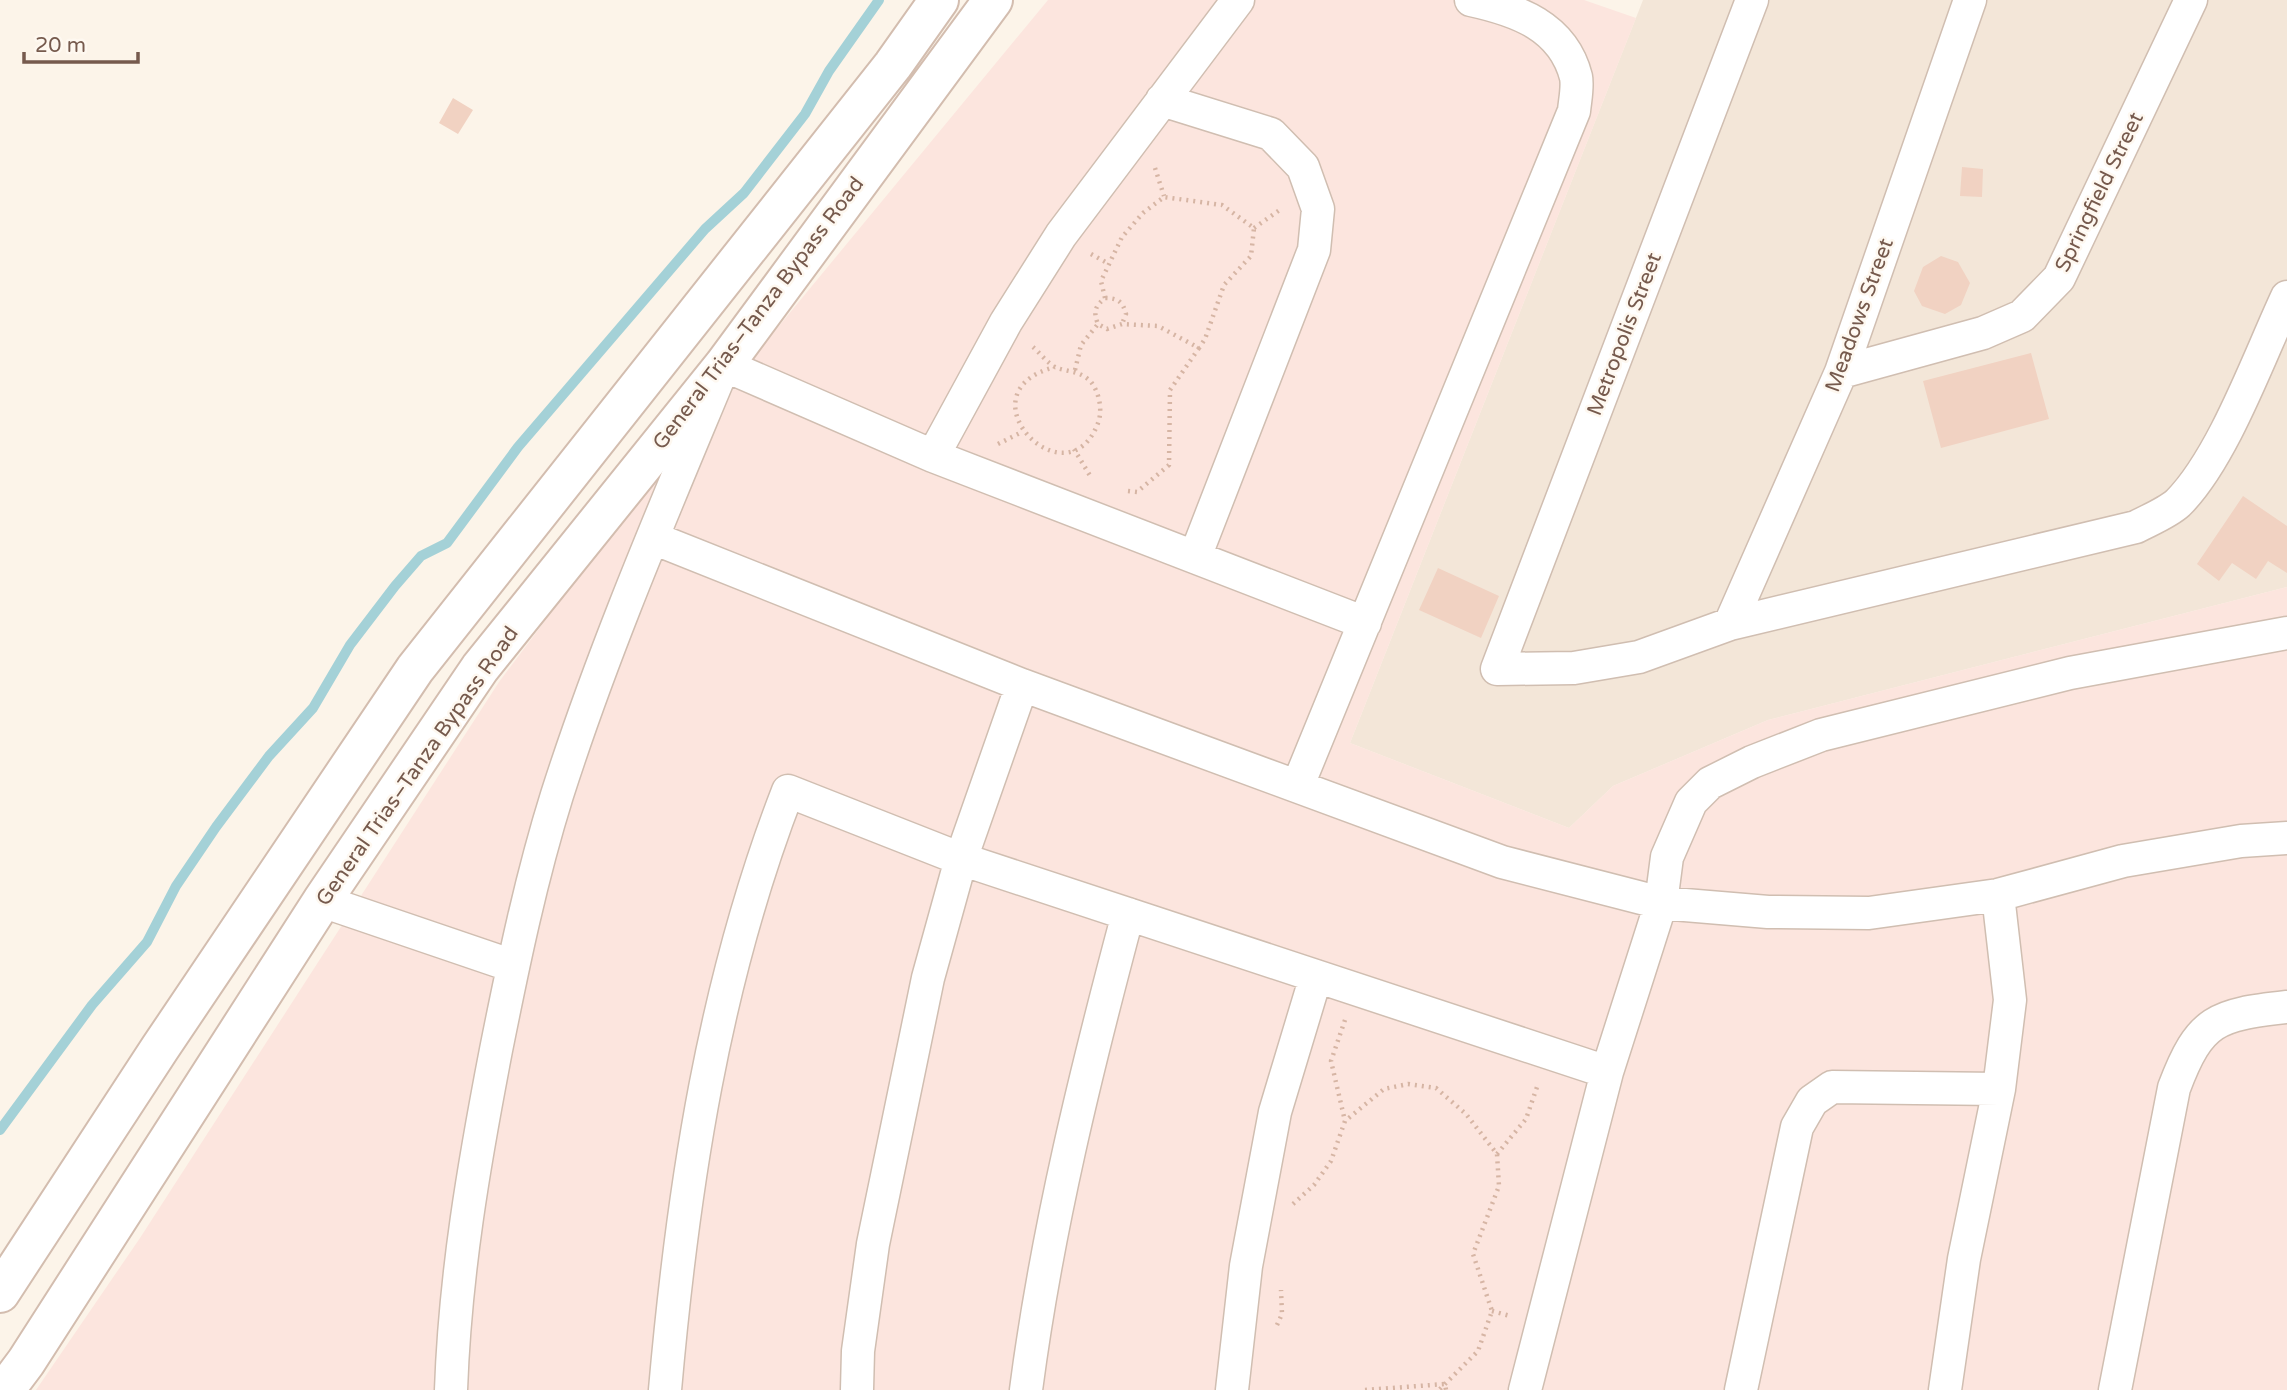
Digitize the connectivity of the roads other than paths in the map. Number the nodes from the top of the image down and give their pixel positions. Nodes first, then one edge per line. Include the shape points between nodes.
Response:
1 (939, 0) edge
2 (993, 0) edge
3 (1238, 0) edge
4 (1471, 0) edge
5 (1752, 0) edge
6 (1970, 0) edge
7 (2191, 0) edge
8 (1162, 100) junction
9 (2287, 297) edge
10 (724, 365) junction
11 (1840, 372) junction
12 (933, 456) junction
13 (653, 538) junction
14 (1195, 557) junction
15 (1365, 623) junction
16 (1730, 624) junction
17 (2287, 633) edge
18 (1022, 685) junction
19 (1298, 785) junction
20 (2287, 838) edge
21 (961, 859) junction
22 (1998, 895) junction
23 (322, 901) junction
24 (1661, 903) junction
25 (1128, 914) junction
26 (513, 966) junction
27 (1316, 976) junction
28 (2287, 1007) edge
29 (1607, 1072) junction
30 (1999, 1089) junction
31 (0, 1293) edge
32 (5, 1390) edge
33 (451, 1390) edge
34 (665, 1390) edge
35 (857, 1390) edge
36 (1026, 1390) edge
37 (1232, 1390) edge
38 (1525, 1390) edge
39 (1741, 1390) edge
40 (1945, 1390) edge
41 (2115, 1390) edge

1 - 31 main road via 415,669
2 - 10 main road, General Trias–Tanza Bypass Road
3 - 8 street
4 - 15 street via 1535,20 1564,49 1576,79 1574,111
5 - 16 street, Metropolis Street via 1497,669 1574,668 1639,657
6 - 11 street, Meadows Street
7 - 11 street, Springfield Street via 2059,278 2022,316 1983,333
8 - 12 street via 1061,235 1006,322
8 - 14 street via 1271,134 1303,167 1318,209 1314,250
9 - 16 street via 2217,447 2176,505 2136,527
10 - 12 street
10 - 13 street
10 - 23 main road, General Trias–Tanza Bypass Road via 480,668
11 - 16 street, Meadows Street
12 - 14 street
13 - 18 street
13 - 26 street via 557,796
14 - 15 street
15 - 19 street
17 - 24 street via 2070,673 1821,735 1752,762 1710,783 1691,802 1667,857
18 - 19 street
18 - 21 street
19 - 24 street via 1502,862
20 - 22 street via 2123,861
21 - 25 street
21 - 34 street via 788,791 763,854 712,1053 682,1213
21 - 35 street via 928,978 873,1244
22 - 24 street via 1869,913 1768,912
22 - 30 street via 2010,1000
23 - 26 street
23 - 32 main road, General Trias–Tanza Bypass Road
24 - 29 street
25 - 27 street
25 - 36 street via 1087,1066
26 - 33 street via 469,1188 454,1307
27 - 29 street
27 - 37 street via 1275,1112 1245,1266
28 - 41 street via 2241,1012 2208,1026 2188,1050 2174,1088
29 - 38 street
30 - 39 street via 1832,1087 1812,1101 1797,1127
30 - 40 street via 1964,1259

